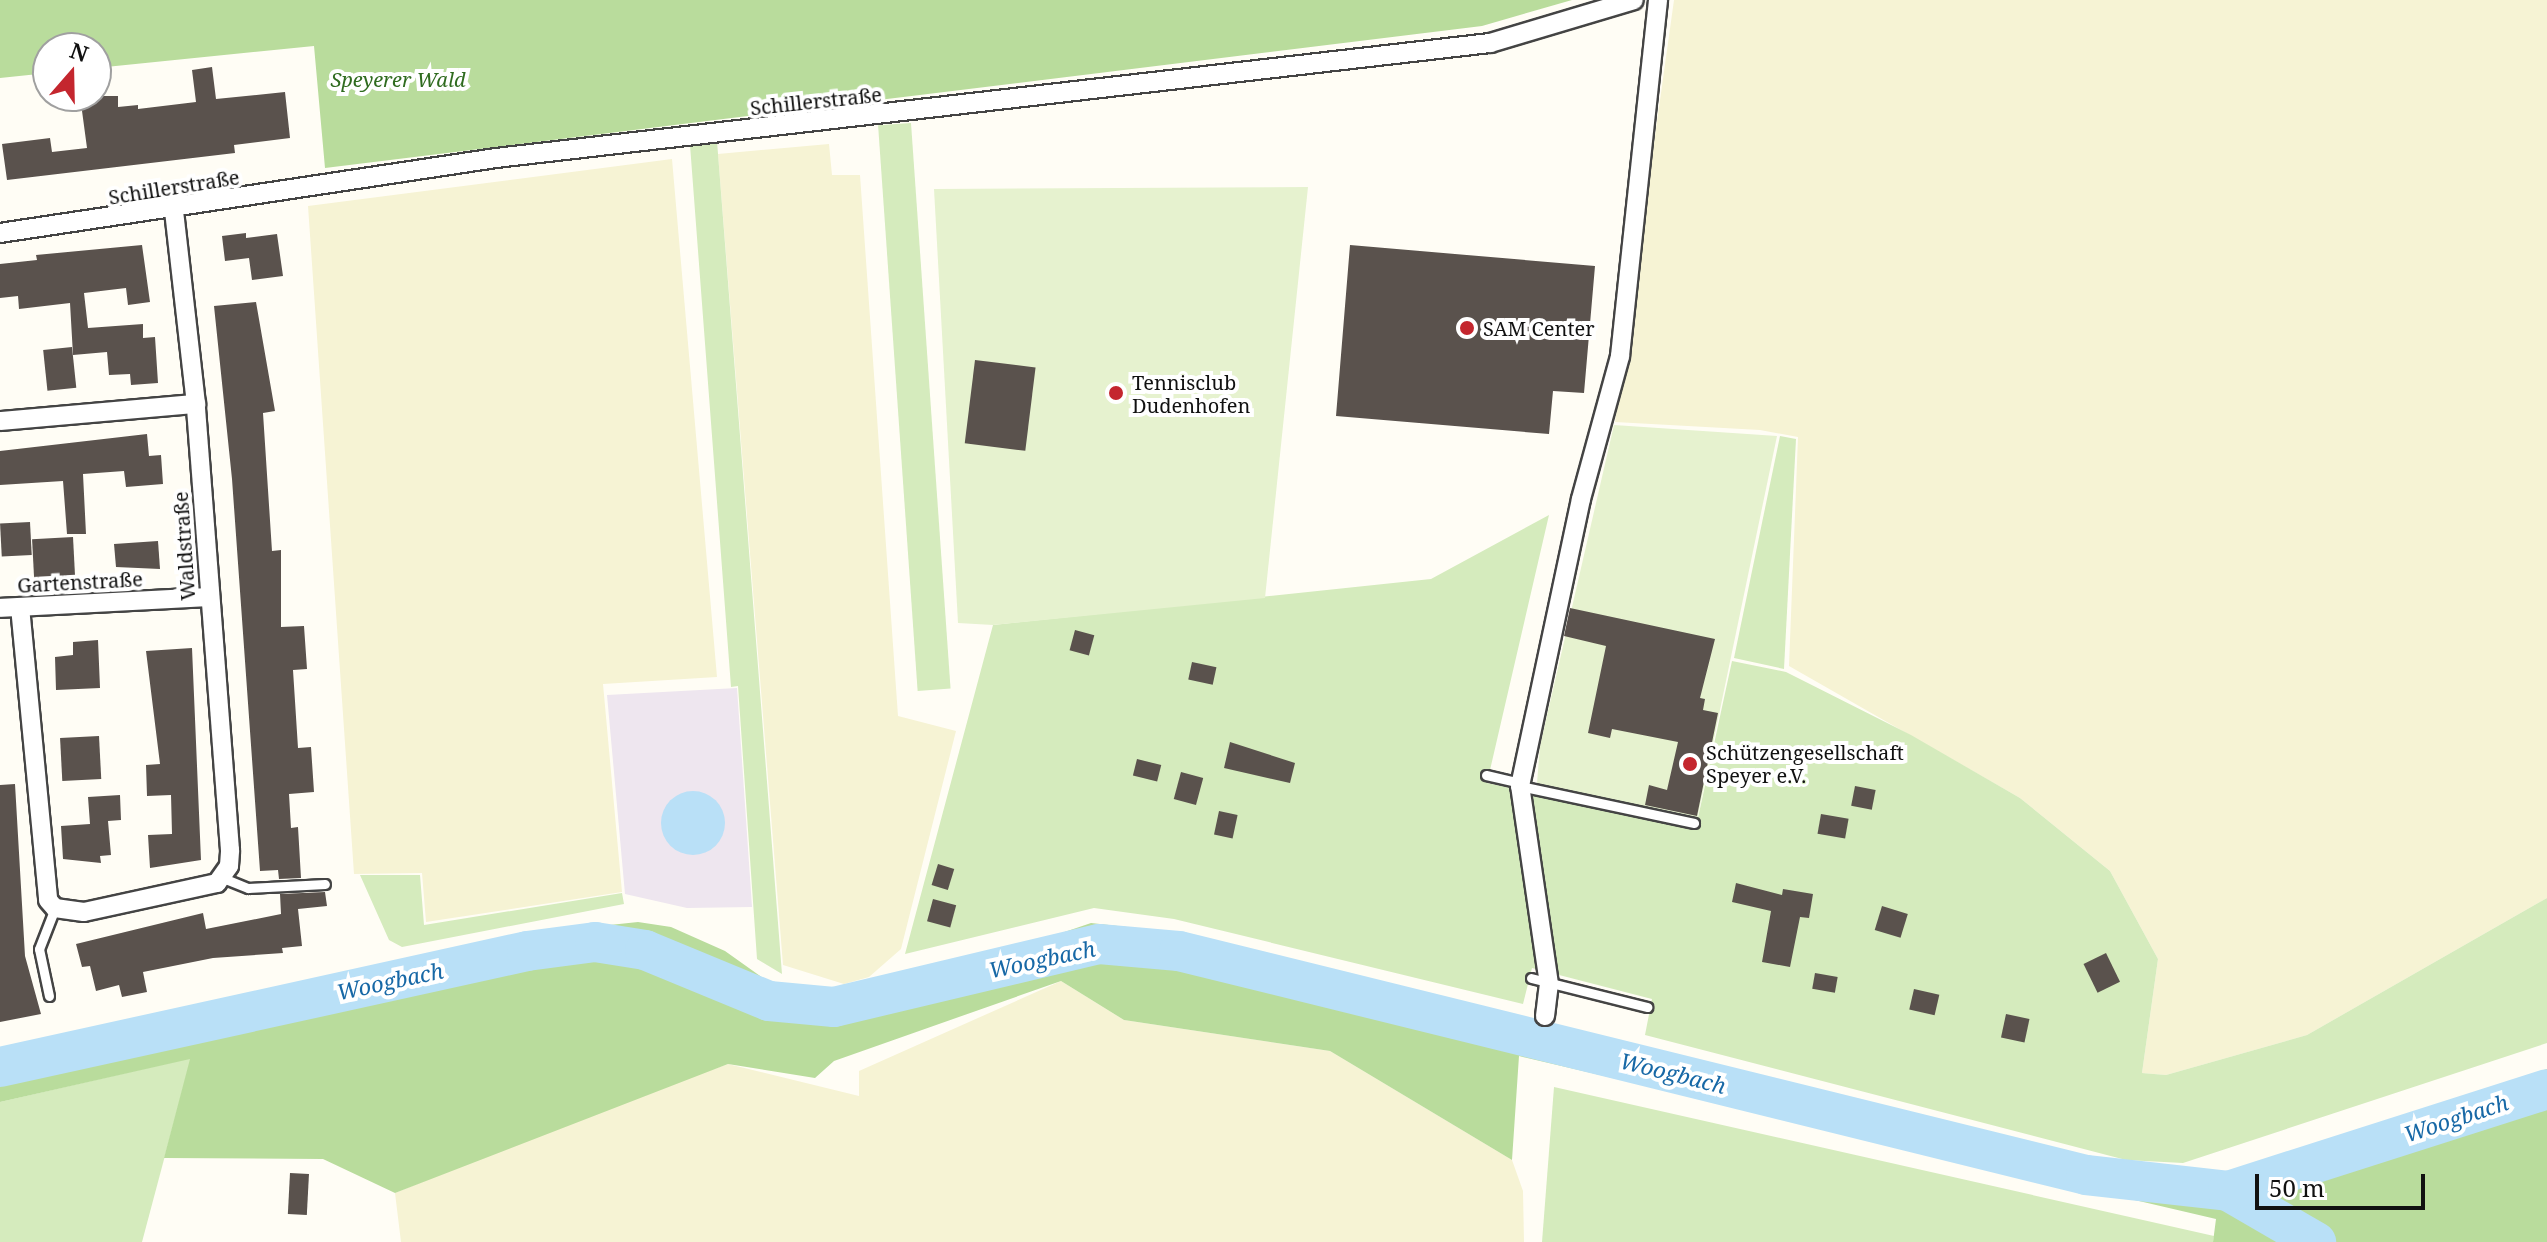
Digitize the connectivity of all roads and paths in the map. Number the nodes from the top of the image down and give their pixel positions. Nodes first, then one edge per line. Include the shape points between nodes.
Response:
1 (1634, 0) edge
2 (1658, 0) edge
3 (174, 210) junction
4 (0, 233) edge
5 (196, 404) junction
6 (0, 421) edge
7 (210, 597) junction
8 (20, 607) junction
9 (0, 608) edge
10 (1486, 775) dead end
11 (1520, 785) junction
12 (1694, 823) dead end
13 (223, 878) junction
14 (325, 884) dead end
15 (55, 908) junction
16 (1531, 978) dead end
17 (1549, 984) junction
18 (49, 996) dead end
19 (1647, 1007) dead end
20 (1545, 1016) dead end

1 - 3 street, Schillerstraße via 1490,43 496,158
2 - 11 street via 1620,356 1581,499
3 - 4 street, Schillerstraße
3 - 5 street, Waldstraße
5 - 6 street
5 - 7 street, Waldstraße
7 - 8 street, Gartenstraße
7 - 13 street, Waldstraße via 230,850
8 - 9 street, Gartenstraße
8 - 15 street via 45,887
10 - 11 lane
11 - 12 lane
11 - 17 street
13 - 14 lane via 248,888
13 - 15 street via 101,910
15 - 18 lane via 39,949
16 - 17 lane
17 - 19 lane
17 - 20 street

